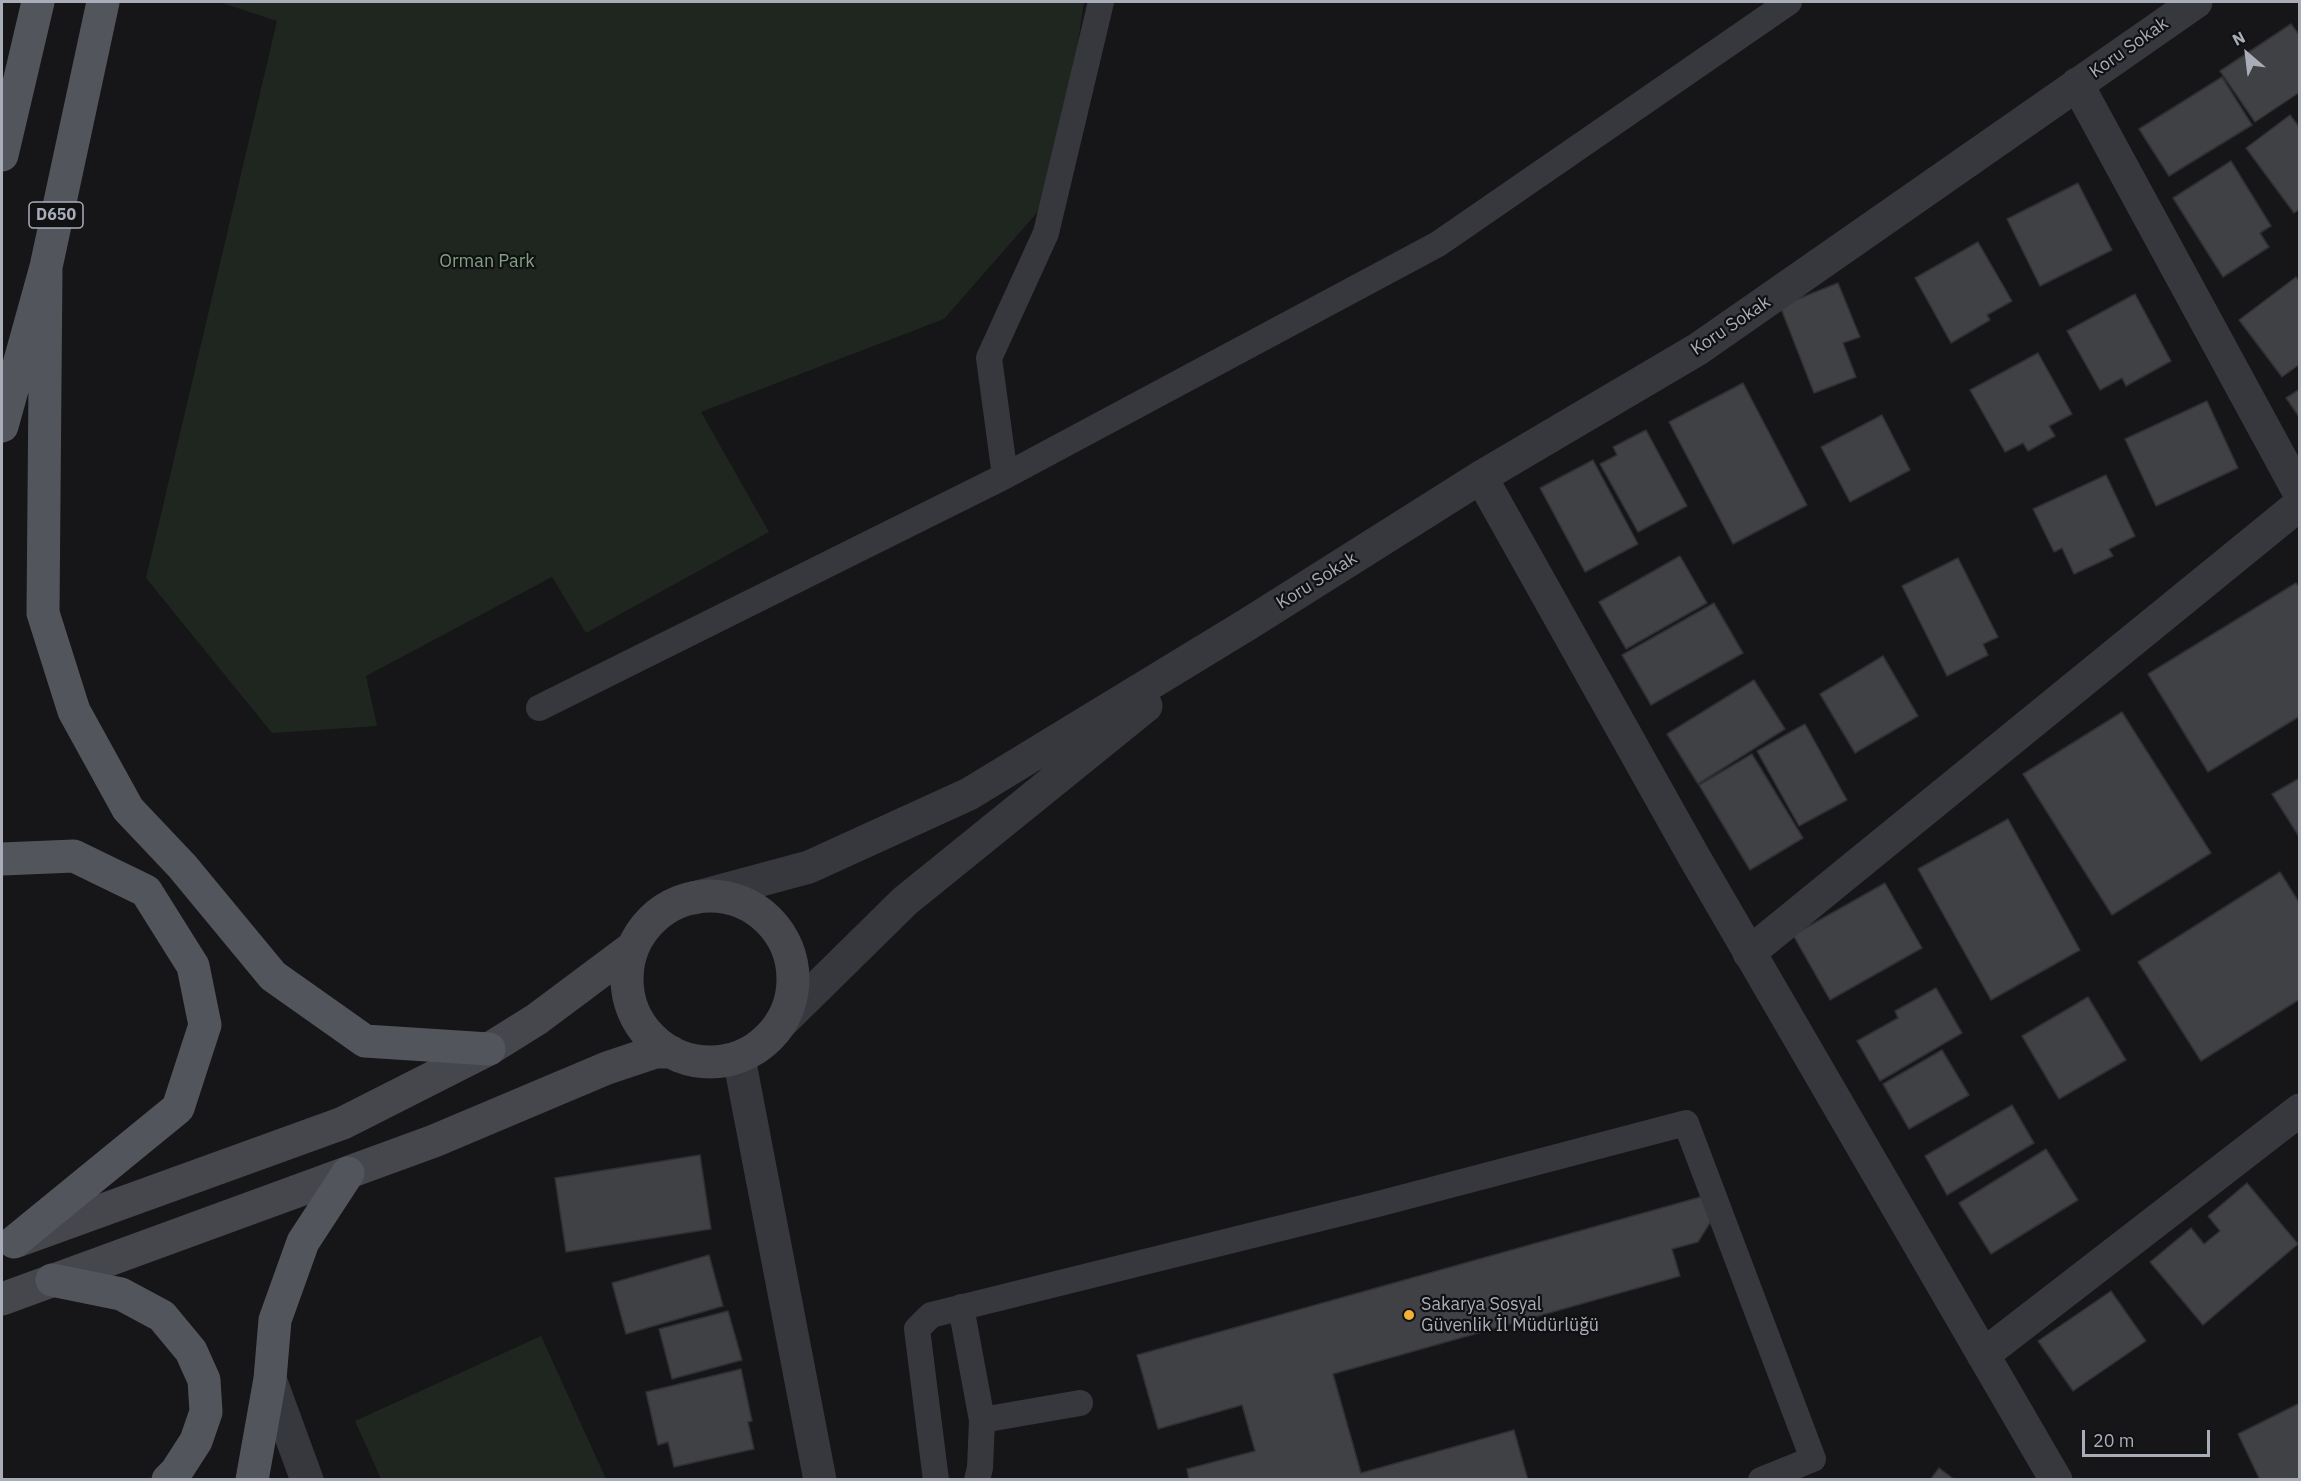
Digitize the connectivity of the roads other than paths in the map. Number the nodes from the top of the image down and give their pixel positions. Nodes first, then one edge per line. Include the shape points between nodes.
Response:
1 (38, 2) edge
2 (103, 2) edge
3 (1101, 2) edge
4 (1789, 2) edge
5 (2196, 2) edge
6 (2077, 84) junction
7 (3, 142) edge
8 (46, 267) junction
9 (2, 426) edge
10 (1005, 476) junction
11 (1481, 477) junction
12 (2300, 494) edge
13 (2300, 504) edge
14 (1248, 624) junction
15 (539, 708) dead end
16 (2, 859) edge
17 (694, 898) junction
18 (632, 948) junction
19 (1749, 953) junction
20 (781, 1023) junction
21 (489, 1049) junction
22 (671, 1052) junction
23 (739, 1058) junction
24 (2300, 1110) edge
25 (348, 1173) junction
26 (8, 1245) edge
27 (52, 1280) junction
28 (2, 1299) edge
29 (961, 1307) junction
30 (1983, 1355) junction
31 (270, 1379) junction
32 (1080, 1403) dead end
33 (982, 1420) junction
34 (168, 1479) edge
35 (252, 1479) edge
36 (308, 1479) edge
37 (820, 1479) edge
38 (936, 1479) edge
39 (977, 1479) edge
40 (1761, 1479) edge
41 (2056, 1479) edge

1 - 7 main road
2 - 8 main road, D650
3 - 10 lane via 1046,233 989,358
4 - 10 lane via 1438,244
5 - 6 street, Koru Sokak
6 - 11 street, Koru Sokak via 1698,349
6 - 12 street
8 - 9 main road, D650
8 - 21 main road via 43,613 74,711 128,809 182,866 273,976 365,1041
10 - 15 lane
11 - 14 street, Koru Sokak
11 - 19 street
13 - 19 street
14 - 17 street via 969,794 809,867
14 - 20 street via 905,901
16 - 26 main road via 74,856 146,891 193,966 205,1025 178,1108
17 - 18 main road via 668,907 646,924
17 - 20 main road via 721,897 748,905 770,921 785,943 793,970 792,998
18 - 21 main road via 537,1019
18 - 22 main road via 626,975 629,1002 641,1027 660,1047
19 - 30 street
20 - 23 main road via 762,1044
21 - 26 main road via 343,1123
22 - 23 main road via 685,1059 712,1063
22 - 25 main road via 655,1052 607,1068
23 - 37 street
24 - 30 street
25 - 27 main road
25 - 31 main road via 303,1242 275,1320
27 - 28 main road
27 - 34 main road via 121,1294 162,1316 191,1351 204,1380 206,1412 196,1441
29 - 33 lane
29 - 38 lane via 931,1315 917,1329
29 - 40 lane via 1686,1123 1813,1459
30 - 41 street
31 - 35 main road
31 - 36 street
32 - 33 lane
33 - 39 lane

